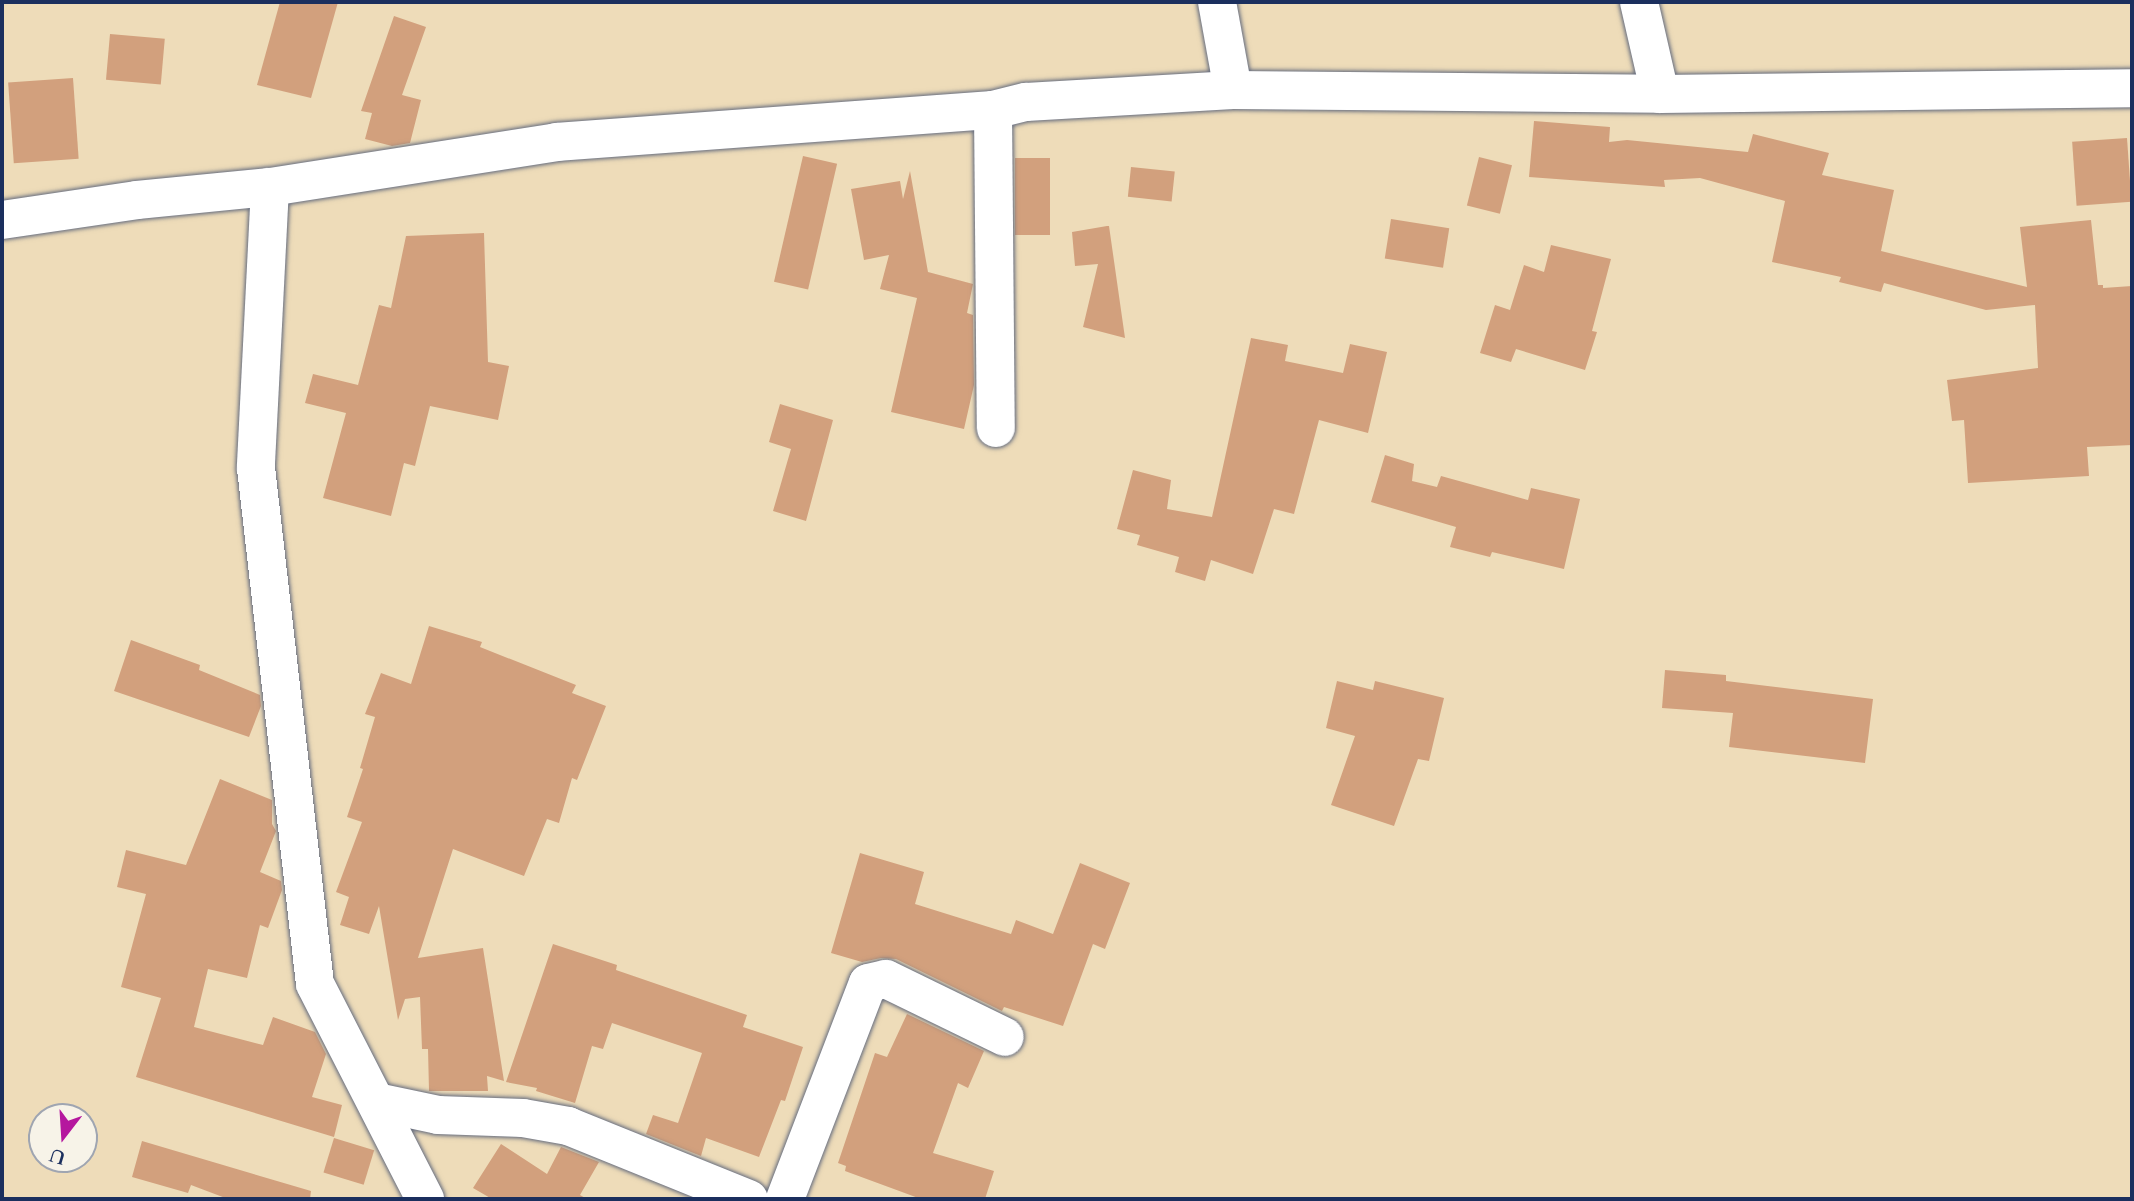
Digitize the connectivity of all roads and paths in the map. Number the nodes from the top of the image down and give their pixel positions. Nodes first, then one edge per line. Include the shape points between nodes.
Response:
1 (1217, 2) edge
2 (1639, 2) edge
3 (2132, 88) edge
4 (1233, 90) junction
5 (1660, 94) junction
6 (993, 110) junction
7 (270, 187) junction
8 (2, 220) edge
9 (996, 428) dead end
10 (1005, 1037) dead end
11 (377, 1102) junction
12 (425, 1199) edge
13 (749, 1199) edge
14 (785, 1199) edge

1 - 4 street
2 - 5 street
3 - 5 street
4 - 5 street
4 - 6 street via 1026,102
6 - 7 street via 556,142
6 - 9 street
7 - 8 street
7 - 11 street via 256,468 310,952 315,984
10 - 14 street via 886,979 868,983
11 - 12 street
11 - 13 street via 438,1115 523,1118 568,1126

